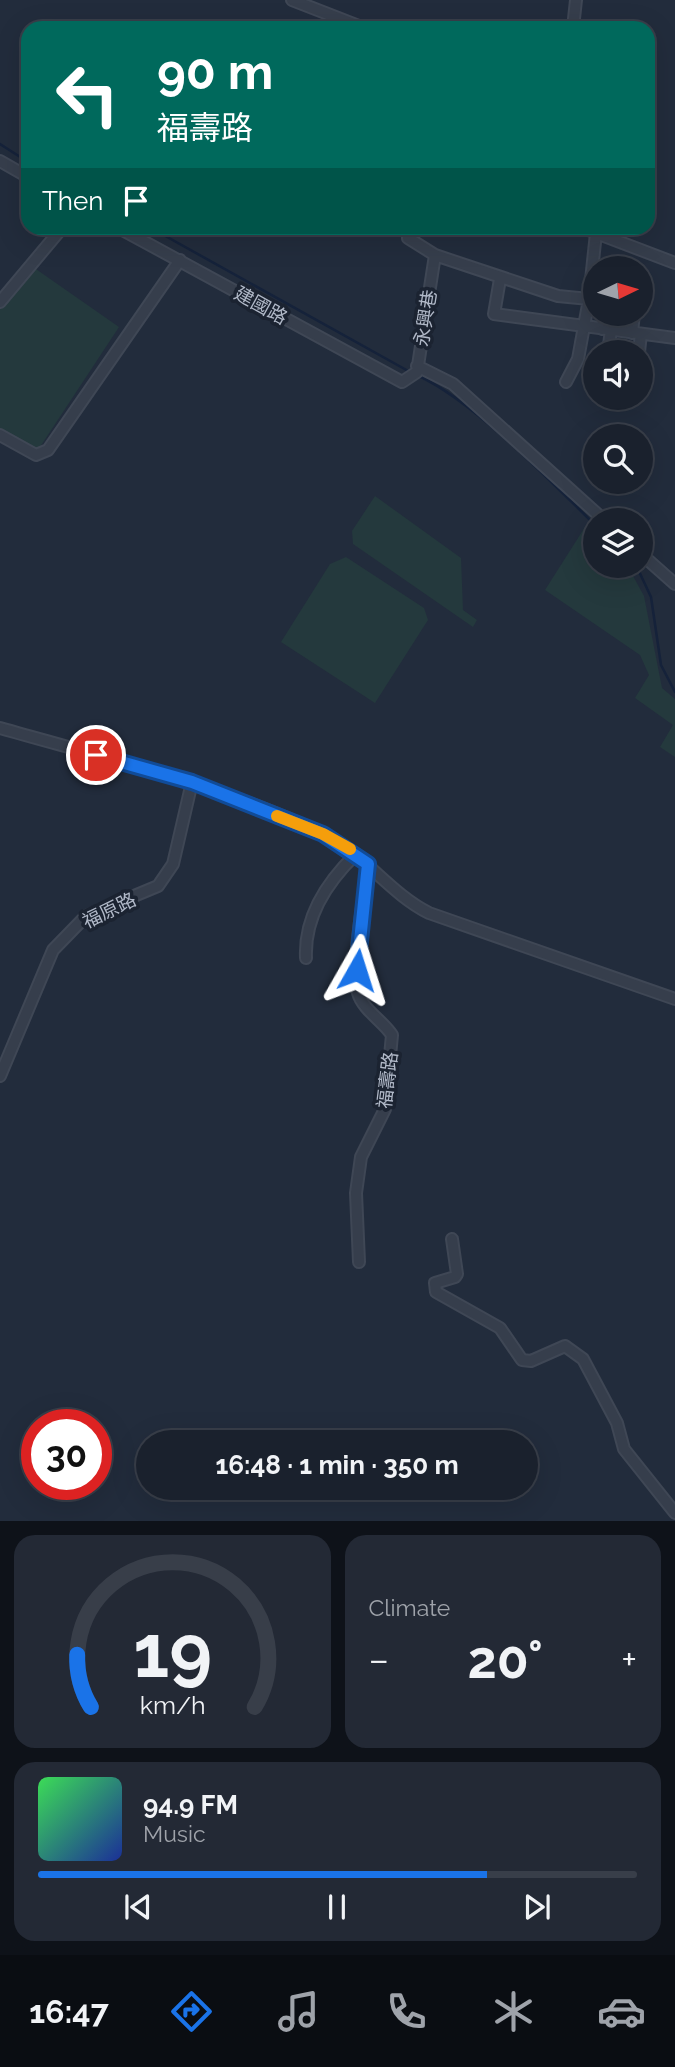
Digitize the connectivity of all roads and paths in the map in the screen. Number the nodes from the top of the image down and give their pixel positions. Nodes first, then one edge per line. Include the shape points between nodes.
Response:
1 (292, 0) edge
2 (576, 0) edge
3 (346, 21) edge
4 (574, 21) edge
5 (0, 160) edge
6 (21, 173) edge
7 (56, 235) edge
8 (132, 235) edge
9 (409, 235) edge
10 (596, 235) edge
11 (601, 235) edge
12 (435, 255) junction
13 (594, 256) edge
14 (180, 260) junction
15 (675, 263) edge
16 (500, 279) junction
17 (583, 298) edge
18 (0, 302) edge
19 (606, 326) edge
20 (636, 326) edge
21 (584, 327) junction
22 (606, 329) junction
23 (637, 333) junction
24 (675, 338) edge
25 (607, 340) edge
26 (638, 340) edge
27 (412, 374) junction
28 (566, 382) dead end
29 (0, 435) edge
30 (591, 508) edge
31 (653, 565) edge
32 (675, 584) edge
33 (0, 728) edge
34 (192, 782) junction
35 (356, 854) junction
36 (368, 864) junction
37 (306, 958) dead end
38 (675, 999) edge
39 (0, 1076) edge
40 (452, 1239) dead end
41 (359, 1262) dead end
42 (675, 1513) edge

1 - 3 street
2 - 4 street
5 - 6 street
7 - 18 street
8 - 14 street, 建國路
9 - 12 street
10 - 13 street
11 - 15 street
12 - 16 street
12 - 27 street, 永興巷
14 - 27 street, 建國路
14 - 29 street via 48,450 36,456
16 - 17 street
16 - 21 street via 495,314
19 - 22 street
20 - 23 street
21 - 22 street
21 - 28 street via 578,359
22 - 23 street
22 - 25 street
23 - 24 street
23 - 26 street
27 - 30 street, 永興巷 via 453,384
31 - 32 street
33 - 34 street
34 - 35 street via 323,834
34 - 39 street, 福原路 via 173,864 158,886 86,916 53,950
35 - 36 street
35 - 37 street via 328,882 305,936
36 - 38 street via 411,904 429,913
36 - 41 street, 福壽路 via 358,993 392,1035 385,1109 361,1157 356,1193
40 - 42 street via 456,1277 435,1283 433,1289 500,1328 522,1360 531,1361 565,1346 583,1359 617,1423 624,1449

